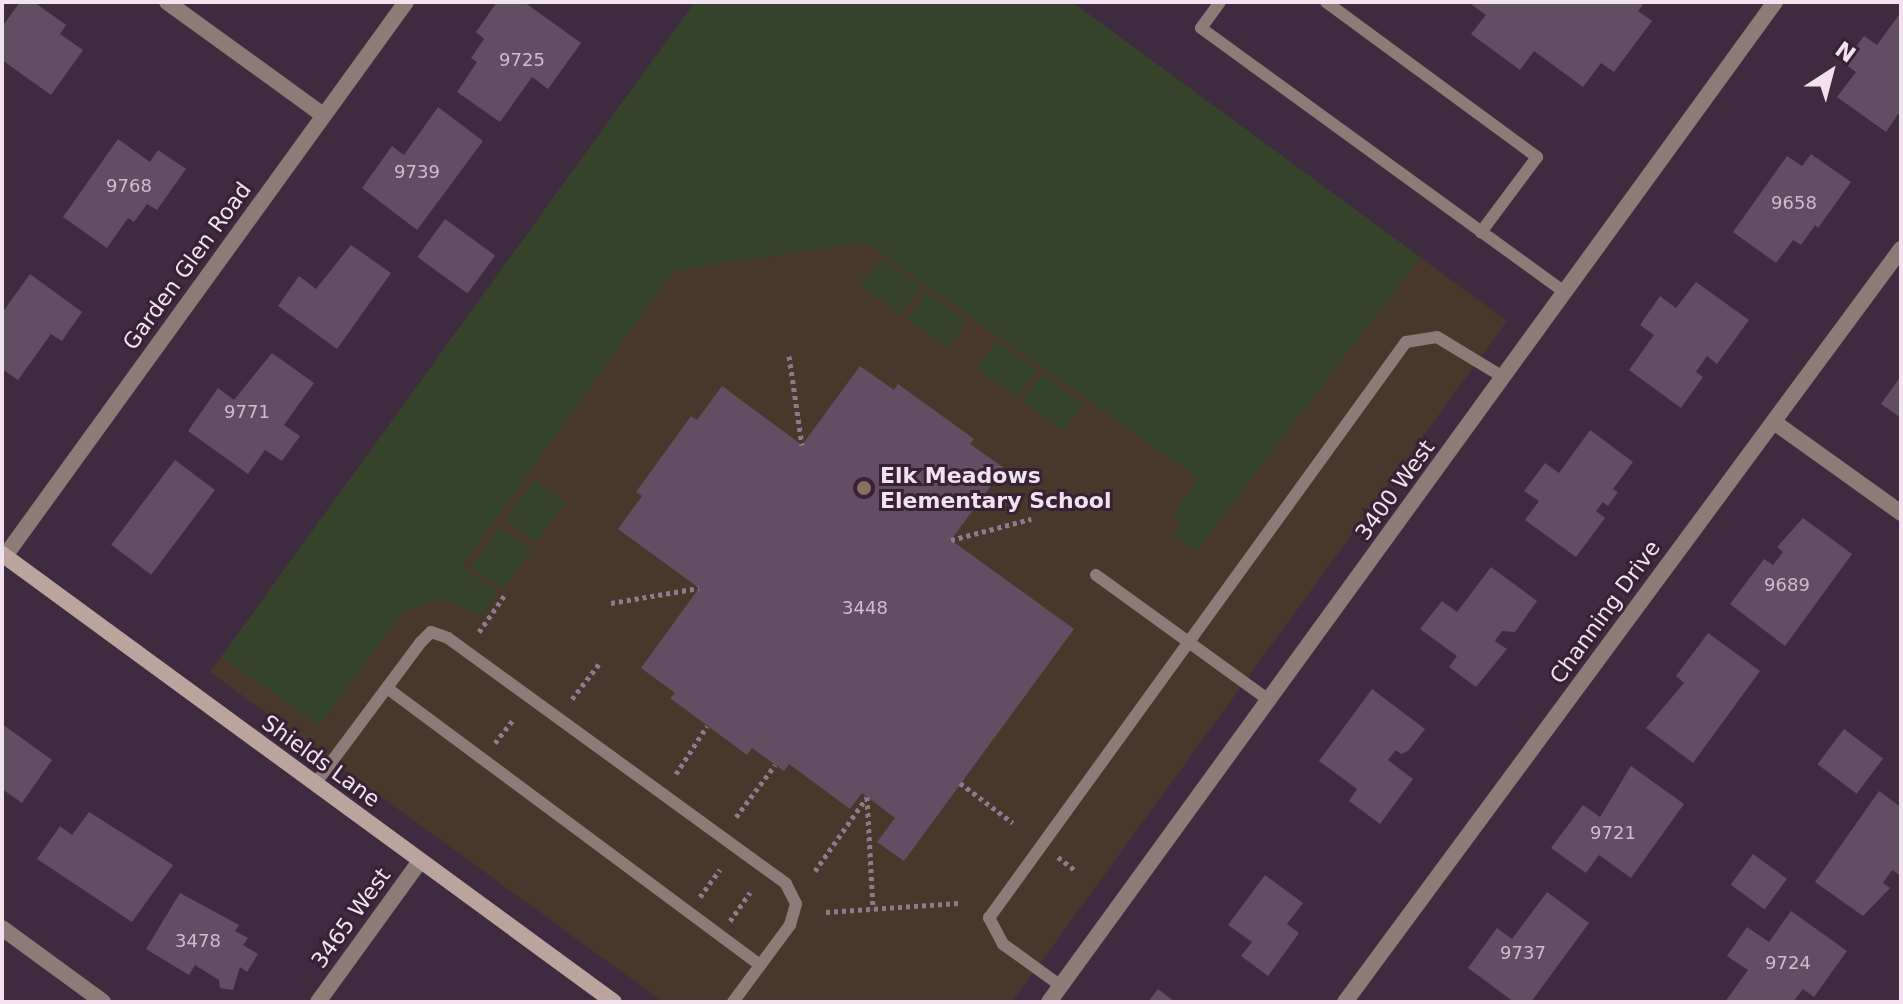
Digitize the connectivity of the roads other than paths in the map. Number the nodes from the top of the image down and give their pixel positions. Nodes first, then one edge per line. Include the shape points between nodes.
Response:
1 (167, 2) edge
2 (406, 2) edge
3 (1220, 2) edge
4 (1326, 2) edge
5 (1775, 2) edge
6 (323, 115) junction
7 (1481, 232) junction
8 (1901, 249) edge
9 (1564, 292) junction
10 (1503, 377) junction
11 (1774, 422) junction
12 (1901, 513) edge
13 (4, 555) edge
14 (1096, 575) dead end
15 (1189, 642) junction
16 (387, 688) junction
17 (1270, 701) junction
18 (315, 784) junction
19 (420, 861) junction
20 (2, 928) edge
21 (760, 965) junction
22 (1061, 986) junction
23 (103, 1002) edge
24 (318, 1002) edge
25 (614, 1002) edge
26 (733, 1002) edge
27 (1049, 1002) edge
28 (1345, 1002) edge

1 - 6 street
2 - 6 street, Garden Glen Road
3 - 7 lane via 1201,28
4 - 7 lane via 1537,157
5 - 9 street, 3400 West
6 - 13 street, Garden Glen Road
7 - 9 lane
8 - 11 street, Channing Drive
9 - 10 street, 3400 West
10 - 15 lane via 1437,337 1406,342
10 - 17 street, 3400 West
11 - 12 street
11 - 28 street, Channing Drive
13 - 18 main road, Shields Lane
14 - 15 lane
15 - 17 lane
15 - 22 lane via 989,918 1003,944
16 - 18 lane
16 - 21 lane
16 - 21 lane via 431,632 448,638 786,884 796,904 790,925
17 - 22 street, 3400 West
18 - 19 main road, Shields Lane
19 - 24 street, 3465 West
19 - 25 main road, Shields Lane
20 - 23 street
21 - 26 lane
22 - 27 street, 3400 West

